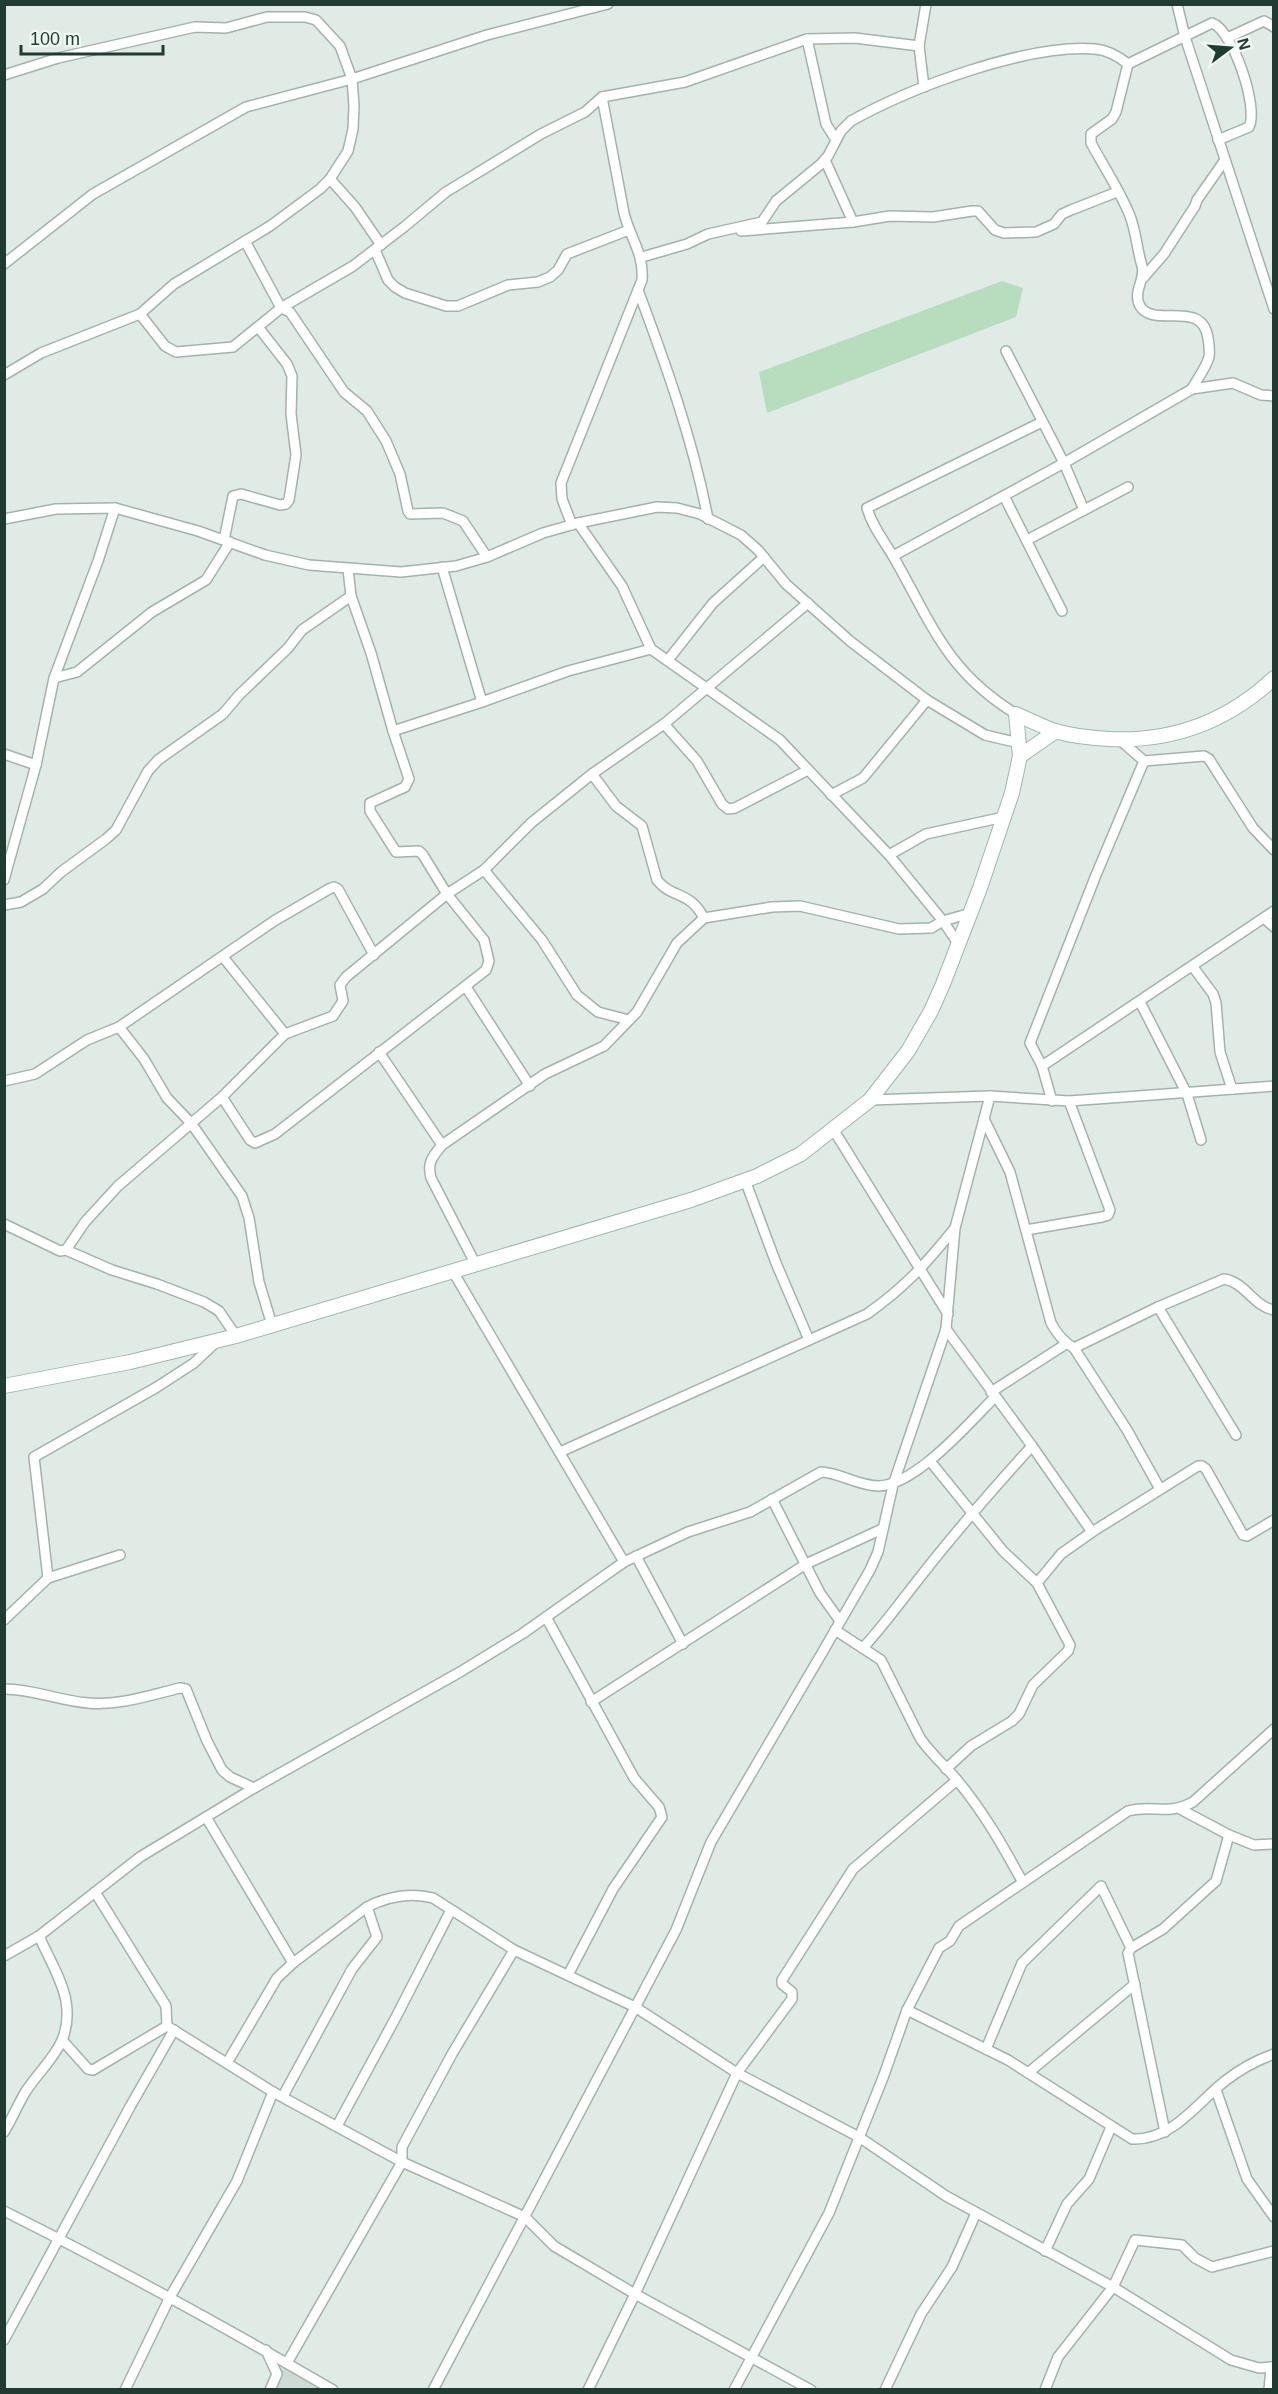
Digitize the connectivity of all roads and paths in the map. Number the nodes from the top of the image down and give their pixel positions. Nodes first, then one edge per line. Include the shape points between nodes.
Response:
1 (608, 4) edge
2 (926, 4) edge
3 (1177, 4) edge
4 (1274, 27) edge
5 (1185, 37) junction
6 (1227, 38) junction
7 (807, 39) junction
8 (919, 46) junction
9 (1128, 64) junction
10 (4, 75) edge
11 (352, 79) junction
12 (924, 87) junction
13 (602, 97) junction
14 (836, 140) junction
15 (1218, 140) junction
16 (825, 160) junction
17 (1225, 160) junction
18 (330, 179) junction
19 (1118, 192) junction
20 (853, 222) junction
21 (629, 230) junction
22 (708, 234) junction
23 (245, 241) junction
24 (378, 247) junction
25 (642, 257) junction
26 (4, 264) edge
27 (1140, 283) junction
28 (638, 290) junction
29 (281, 308) junction
30 (1274, 309) edge
31 (140, 314) junction
32 (258, 327) junction
33 (1006, 351) dead end
34 (4, 375) edge
35 (1192, 389) junction
36 (1274, 396) edge
37 (1042, 422) junction
38 (1065, 463) junction
39 (1128, 487) dead end
40 (1004, 496) junction
41 (116, 508) junction
42 (1084, 510) junction
43 (4, 519) edge
44 (708, 519) junction
45 (575, 524) junction
46 (1027, 540) junction
47 (227, 541) junction
48 (893, 556) junction
49 (487, 557) junction
50 (764, 557) junction
51 (442, 567) junction
52 (348, 569) junction
53 (351, 596) junction
54 (808, 603) junction
55 (1062, 610) dead end
56 (651, 649) junction
57 (668, 660) junction
58 (54, 678) junction
59 (1274, 678) edge
60 (707, 688) junction
61 (927, 700) junction
62 (482, 702) junction
63 (1016, 714) junction
64 (664, 724) junction
65 (393, 731) junction
66 (1056, 731) junction
67 (1120, 740) junction
68 (1019, 750) junction
69 (4, 754) edge
70 (1144, 761) junction
71 (36, 765) junction
72 (808, 770) junction
73 (592, 774) junction
74 (831, 795) junction
75 (1004, 817) junction
76 (1274, 850) edge
77 (889, 855) junction
78 (484, 870) junction
79 (4, 880) edge
80 (447, 894) junction
81 (4, 905) edge
82 (1274, 911) edge
83 (971, 913) junction
84 (704, 918) junction
85 (1264, 918) junction
86 (943, 921) junction
87 (1274, 927) edge
88 (959, 945) junction
89 (374, 955) junction
90 (223, 957) junction
91 (1193, 967) junction
92 (466, 987) junction
93 (1140, 1002) junction
94 (629, 1020) junction
95 (119, 1027) junction
96 (285, 1035) junction
97 (379, 1052) junction
98 (1042, 1066) junction
99 (4, 1082) edge
100 (530, 1086) junction
101 (1274, 1086) edge
102 (1232, 1089) junction
103 (1187, 1094) junction
104 (990, 1096) junction
105 (222, 1097) junction
106 (870, 1100) junction
107 (1052, 1101) junction
108 (1069, 1101) junction
109 (984, 1119) junction
110 (191, 1123) junction
111 (833, 1129) junction
112 (1202, 1140) dead end
113 (442, 1145) junction
114 (746, 1180) junction
115 (4, 1224) edge
116 (955, 1228) junction
117 (1026, 1230) junction
118 (66, 1250) junction
119 (475, 1263) junction
120 (452, 1269) junction
121 (920, 1271) junction
122 (1158, 1307) junction
123 (1274, 1310) edge
124 (948, 1314) junction
125 (272, 1325) junction
126 (946, 1329) junction
127 (236, 1336) junction
128 (218, 1340) junction
129 (809, 1340) junction
130 (1070, 1346) junction
131 (4, 1386) edge
132 (993, 1394) junction
133 (1236, 1435) dead end
134 (1032, 1446) junction
135 (560, 1452) junction
136 (930, 1461) junction
137 (893, 1485) junction
138 (1160, 1489) junction
139 (772, 1499) junction
140 (973, 1512) junction
141 (1274, 1520) edge
142 (882, 1528) junction
143 (1092, 1532) junction
144 (120, 1555) dead end
145 (636, 1557) junction
146 (624, 1562) junction
147 (806, 1564) junction
148 (48, 1578) junction
149 (1037, 1583) junction
150 (546, 1617) junction
151 (4, 1620) edge
152 (838, 1626) junction
153 (683, 1644) junction
154 (863, 1648) junction
155 (4, 1689) edge
156 (591, 1702) junction
157 (1274, 1729) edge
158 (946, 1769) junction
159 (957, 1780) junction
160 (254, 1788) junction
161 (1180, 1809) junction
162 (206, 1817) junction
163 (1229, 1835) junction
164 (1274, 1844) edge
165 (1023, 1881) junction
166 (95, 1892) junction
167 (367, 1907) junction
168 (451, 1910) junction
169 (39, 1936) junction
170 (1131, 1948) junction
171 (514, 1950) junction
172 (4, 1956) edge
173 (292, 1963) junction
174 (568, 1975) junction
175 (1135, 1984) junction
176 (635, 2007) junction
177 (907, 2010) junction
178 (170, 2028) junction
179 (63, 2041) junction
180 (986, 2049) junction
181 (1274, 2054) edge
182 (227, 2063) junction
183 (737, 2073) junction
184 (1028, 2073) junction
185 (1216, 2090) junction
186 (278, 2094) junction
187 (337, 2126) junction
188 (1111, 2127) junction
189 (1165, 2132) junction
190 (4, 2133) edge
191 (859, 2137) junction
192 (402, 2162) junction
193 (4, 2211) edge
194 (976, 2213) junction
195 (525, 2217) junction
196 (1274, 2217) edge
197 (60, 2239) junction
198 (1045, 2251) junction
199 (1274, 2251) edge
200 (1113, 2287) junction
201 (635, 2294) junction
202 (170, 2297) junction
203 (4, 2340) edge
204 (266, 2350) junction
205 (752, 2357) junction
206 (287, 2363) junction
207 (1272, 2367) edge
208 (125, 2390) edge
209 (270, 2390) edge
210 (333, 2390) edge
211 (433, 2390) edge
212 (588, 2390) edge
213 (734, 2390) edge
214 (812, 2390) edge
215 (885, 2390) edge
216 (1045, 2390) edge
217 (1269, 2390) edge

1 - 11 street via 488,35
2 - 8 street
3 - 5 street
4 - 6 street via 1264,21
5 - 6 street via 1212,23
5 - 9 street
5 - 15 street
6 - 15 street via 1248,86 1252,121 1249,127
7 - 8 street via 855,38
7 - 13 street via 685,82
7 - 14 street via 825,124
8 - 12 street
9 - 12 street via 1096,49 1051,51 1000,61
9 - 19 street via 1116,112 1090,138
10 - 11 street via 58,58 195,27 226,28 259,18 284,16 316,20 340,46
11 - 18 street via 352,139
11 - 26 street via 256,104 236,113 93,194
12 - 14 street via 851,121
13 - 21 street
13 - 24 street via 585,112 446,192
14 - 16 street
15 - 17 street
16 - 20 street
16 - 22 street via 776,201 762,222
17 - 27 street via 1164,254
17 - 30 street
18 - 23 street
18 - 24 street via 355,207
19 - 20 street via 1062,214 1054,224 1036,232 1014,234 995,230 978,212 890,216
19 - 27 street via 1131,219 1143,267
20 - 22 street
21 - 24 street via 567,254 550,277 508,285 458,306 446,306 395,288 388,280
21 - 25 street
22 - 25 street
23 - 29 street
23 - 31 street via 174,284
24 - 29 street via 341,274
25 - 28 street
27 - 35 street via 1138,298 1148,313 1192,317 1207,333 1209,357
28 - 44 street via 675,392
28 - 45 street via 561,483 562,499
29 - 32 street
29 - 49 street via 290,312 344,392 367,411 395,458 410,514 443,513 463,521
31 - 32 street via 165,346 176,352 233,347
31 - 34 street via 41,353
32 - 47 street via 292,375 296,455 291,491 286,504 280,505 241,494 233,496
33 - 37 street
35 - 36 street via 1233,383
35 - 38 street
37 - 38 street
37 - 48 street via 867,508
38 - 40 street
38 - 42 street
39 - 42 street
40 - 46 street
40 - 48 street
41 - 43 street via 72,507
41 - 47 street
41 - 58 street
42 - 46 street
44 - 45 street via 677,508 657,507
44 - 50 street via 741,535
45 - 49 street
45 - 56 street via 622,586
46 - 55 street
47 - 52 street via 265,555
47 - 58 street via 206,580 152,612 77,672
48 - 63 street via 943,648 979,688
49 - 51 street
50 - 54 street
50 - 57 street via 713,603
51 - 52 street via 401,572
51 - 62 street
52 - 53 street
53 - 65 street
53 - 81 street via 302,630 223,714 158,760 116,830 106,839 43,890 21,902
54 - 60 street
54 - 61 street
56 - 57 street
56 - 62 street via 568,670
57 - 60 street
58 - 71 street
59 - 67 street via 1243,703 1205,723 1162,737
60 - 64 street
60 - 72 street via 768,730
61 - 68 street via 985,735
61 - 74 street via 863,778
62 - 65 street
63 - 66 street
63 - 68 street
64 - 72 street via 696,761 728,809
64 - 73 street
65 - 80 street via 409,783 370,803 370,811 396,852 419,851
66 - 67 street
66 - 68 street
67 - 70 street
68 - 75 street
69 - 71 street
70 - 76 street via 1204,756 1209,759 1253,828
70 - 98 street via 1030,1043
71 - 79 street
72 - 74 street
73 - 78 street via 531,824
73 - 84 street via 616,806 642,826 657,880 691,900
74 - 77 street
75 - 77 street via 926,834
75 - 83 street
77 - 86 street
78 - 80 street
78 - 94 street via 542,940 577,995 598,1011
80 - 89 street
80 - 92 street via 487,949 486,969
82 - 85 street
83 - 86 street
83 - 88 street
84 - 86 street via 800,906 899,929 931,928
84 - 94 street via 677,944
85 - 87 street
85 - 91 street
86 - 88 street
88 - 106 street via 921,1030
89 - 90 street via 334,887 274,921
89 - 96 street via 340,985 343,1001 333,1016
90 - 95 street
90 - 96 street
91 - 93 street
91 - 102 street via 1216,1003 1220,1052
92 - 97 street
92 - 100 street
93 - 98 street
93 - 103 street
94 - 100 street via 604,1046 545,1074
95 - 99 street via 87,1040 35,1074
95 - 110 street via 167,1098
96 - 105 street
97 - 105 street via 342,1084 262,1141 250,1140
97 - 113 street
98 - 107 street
100 - 113 street
101 - 102 street
102 - 103 street
103 - 108 street
103 - 112 street
104 - 106 street
104 - 107 street
104 - 109 street
105 - 110 street
106 - 111 street
107 - 108 street
108 - 117 street via 1110,1210 1102,1217
109 - 116 street
109 - 117 street via 1010,1172
110 - 118 street via 118,1186
110 - 125 street via 247,1208 256,1269
111 - 114 street via 801,1154
111 - 121 street
113 - 119 street via 431,1158 431,1178
114 - 119 street via 691,1200
114 - 129 street
115 - 118 street via 60,1251
116 - 121 street
116 - 124 street
117 - 130 street via 1051,1323
118 - 127 street via 204,1302 219,1311
119 - 120 street
120 - 125 street
120 - 135 street
121 - 124 street
121 - 129 street via 867,1314
122 - 123 street via 1224,1279 1234,1281 1266,1309
122 - 130 street
122 - 133 street
124 - 126 street
125 - 127 street
126 - 132 street
126 - 137 street
127 - 128 street
128 - 131 street
128 - 148 street via 194,1363 165,1382 34,1457
129 - 135 street
130 - 132 street
130 - 138 street via 1127,1430
132 - 134 street
132 - 136 street
134 - 140 street
134 - 143 street
135 - 146 street
136 - 137 street
136 - 140 street
137 - 139 street via 859,1483 821,1472
137 - 142 street
138 - 141 street via 1202,1466 1243,1535
138 - 143 street
139 - 145 street via 750,1512 688,1532
139 - 147 street
140 - 149 street via 1003,1551
140 - 154 street
142 - 147 street
142 - 152 street via 870,1570
143 - 149 street via 1061,1554
144 - 148 street
145 - 146 street
145 - 153 street
146 - 150 street
147 - 152 street
147 - 153 street
148 - 151 street
149 - 158 street via 1069,1640 1068,1651 1033,1685 1012,1721 971,1746
150 - 156 street
150 - 160 street via 460,1672
152 - 154 street
152 - 176 street via 711,1842 676,1930
153 - 156 street
154 - 158 street via 881,1660 920,1738
155 - 160 street via 103,1704 186,1689 222,1770 230,1778
156 - 174 street via 634,1778 659,1807 662,1817 613,1889
157 - 161 street via 1193,1802
158 - 159 street
159 - 165 street via 999,1837
159 - 183 street via 847,1877 782,1980 792,1992 792,2000
160 - 162 street
161 - 163 street
161 - 165 street via 1143,1807 1128,1811
162 - 166 street via 140,1857
162 - 173 street
163 - 164 street via 1254,1845
163 - 170 street via 1216,1881 1163,1929
165 - 177 street via 959,1926 950,1941 939,1948
166 - 169 street
166 - 178 street via 166,2006
167 - 168 street via 398,1896 423,1895
167 - 173 street
167 - 186 street via 377,1937 352,1969
168 - 171 street
168 - 187 street
169 - 172 street
169 - 179 street via 66,1999
170 - 175 street via 1128,1953
170 - 180 street via 1101,1886 1022,1963
171 - 174 street
171 - 192 street via 402,2147
173 - 182 street via 271,1986
174 - 176 street
175 - 184 street
175 - 189 street
176 - 183 street
176 - 195 street
177 - 180 street
177 - 191 street
178 - 179 street via 93,2070
178 - 182 street
178 - 197 street
179 - 190 street via 24,2094
180 - 184 street
181 - 185 street via 1261,2058
182 - 186 street
183 - 191 street
183 - 201 street
184 - 188 street
185 - 189 street
185 - 196 street via 1242,2169
186 - 187 street
186 - 202 street via 237,2181
187 - 192 street
188 - 189 street via 1132,2139 1144,2140
188 - 198 street via 1089,2179 1067,2204
191 - 194 street
191 - 205 street via 829,2213
192 - 195 street
192 - 206 street
193 - 197 street
194 - 198 street
194 - 215 street via 952,2267 921,2314
195 - 201 street via 554,2246
195 - 211 street
197 - 202 street
197 - 203 street
198 - 200 street
199 - 200 street via 1212,2267 1182,2246 1135,2240
200 - 207 street via 1231,2360 1259,2368
200 - 216 street via 1058,2357
201 - 205 street
201 - 212 street
202 - 204 street
202 - 208 street
204 - 206 street
204 - 209 street via 277,2374
205 - 213 street
205 - 214 street
206 - 210 street
207 - 217 street

